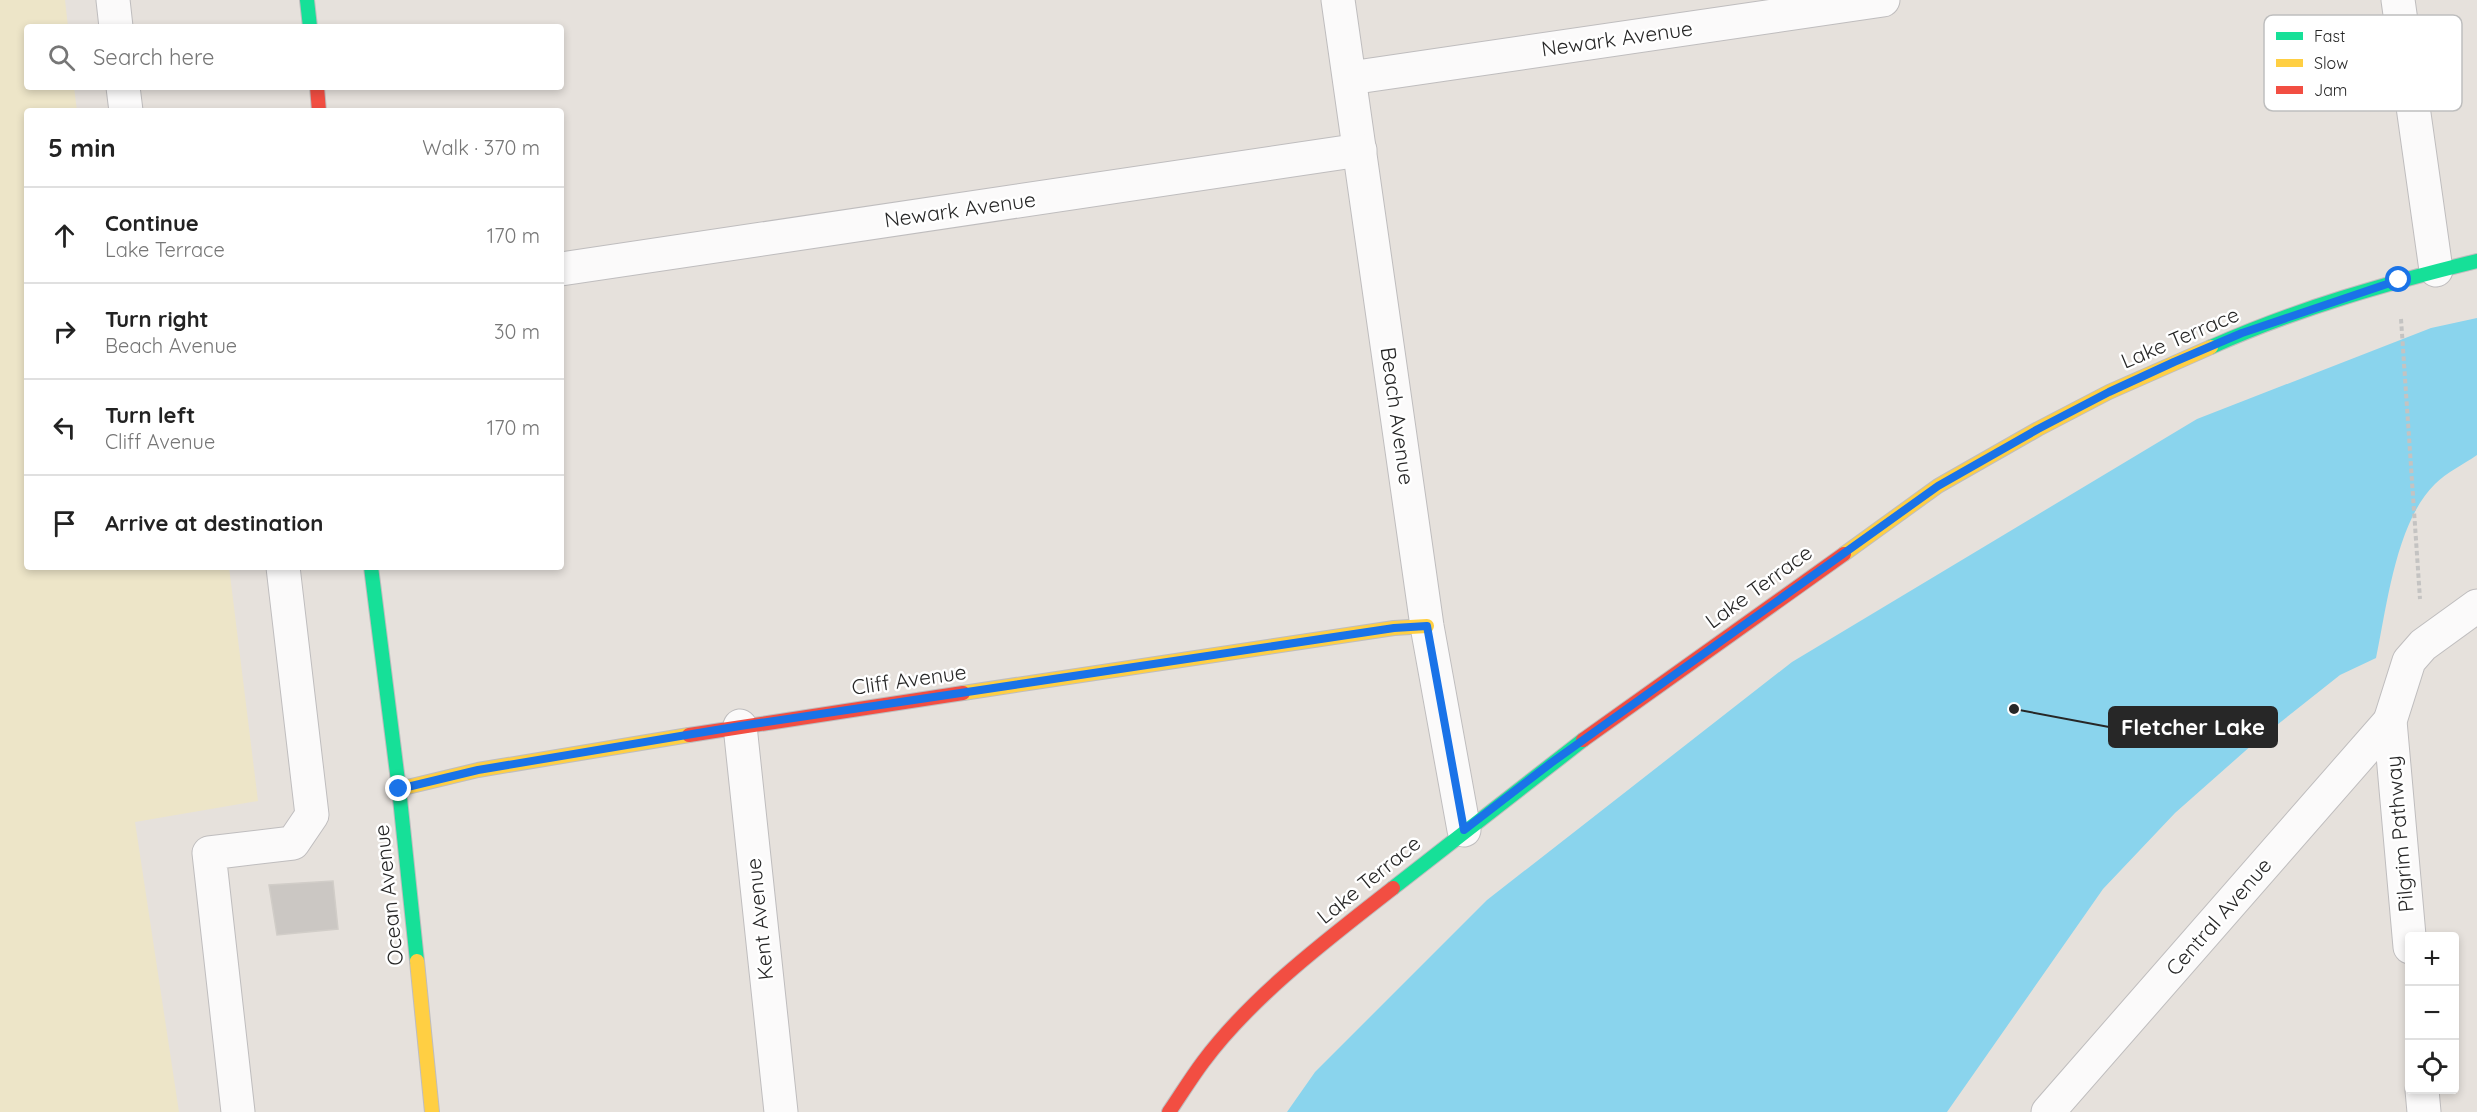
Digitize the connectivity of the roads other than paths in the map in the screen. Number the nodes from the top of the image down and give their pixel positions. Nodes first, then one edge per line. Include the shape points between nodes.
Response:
1 (113, 0) edge
2 (307, 0) edge
3 (1338, 0) edge
4 (1883, 0) edge
5 (2398, 0) edge
6 (2400, 15) edge
7 (116, 24) edge
8 (310, 24) edge
9 (1350, 78) junction
10 (123, 90) edge
11 (316, 90) edge
12 (126, 108) edge
13 (319, 108) edge
14 (2414, 111) edge
15 (1360, 150) junction
16 (2477, 261) edge
17 (564, 269) edge
18 (2436, 270) junction
19 (283, 570) edge
20 (371, 570) edge
21 (2477, 606) edge
22 (1427, 626) junction
23 (2390, 721) junction
24 (740, 726) junction
25 (399, 789) junction
26 (1464, 830) junction
27 (2408, 932) edge
28 (2422, 1094) edge
29 (238, 1112) edge
30 (432, 1112) edge
31 (781, 1112) edge
32 (1169, 1112) edge
33 (2048, 1112) edge
34 (2424, 1112) edge

1 - 7 street
2 - 8 street
3 - 9 street, Beach Avenue
4 - 9 street, Newark Avenue
5 - 6 street
9 - 15 street, Beach Avenue
10 - 12 street
11 - 13 street
14 - 18 street
15 - 17 street, Newark Avenue
15 - 22 street, Beach Avenue
16 - 18 street, Lake Terrace
18 - 26 street, Lake Terrace via 2264,325 2174,362 2038,429 1938,486 1551,763
19 - 29 street via 312,815 293,843 209,853
20 - 25 street, Ocean Avenue
21 - 23 street via 2423,645 2409,661
22 - 24 street, Cliff Avenue
22 - 26 street, Beach Avenue
23 - 27 street, Pilgrim Pathway
23 - 33 street, Central Avenue
24 - 25 street, Cliff Avenue via 478,770
24 - 31 street, Kent Avenue
25 - 30 street, Ocean Avenue
26 - 32 street, Lake Terrace via 1328,939 1268,993 1203,1062
28 - 34 street

